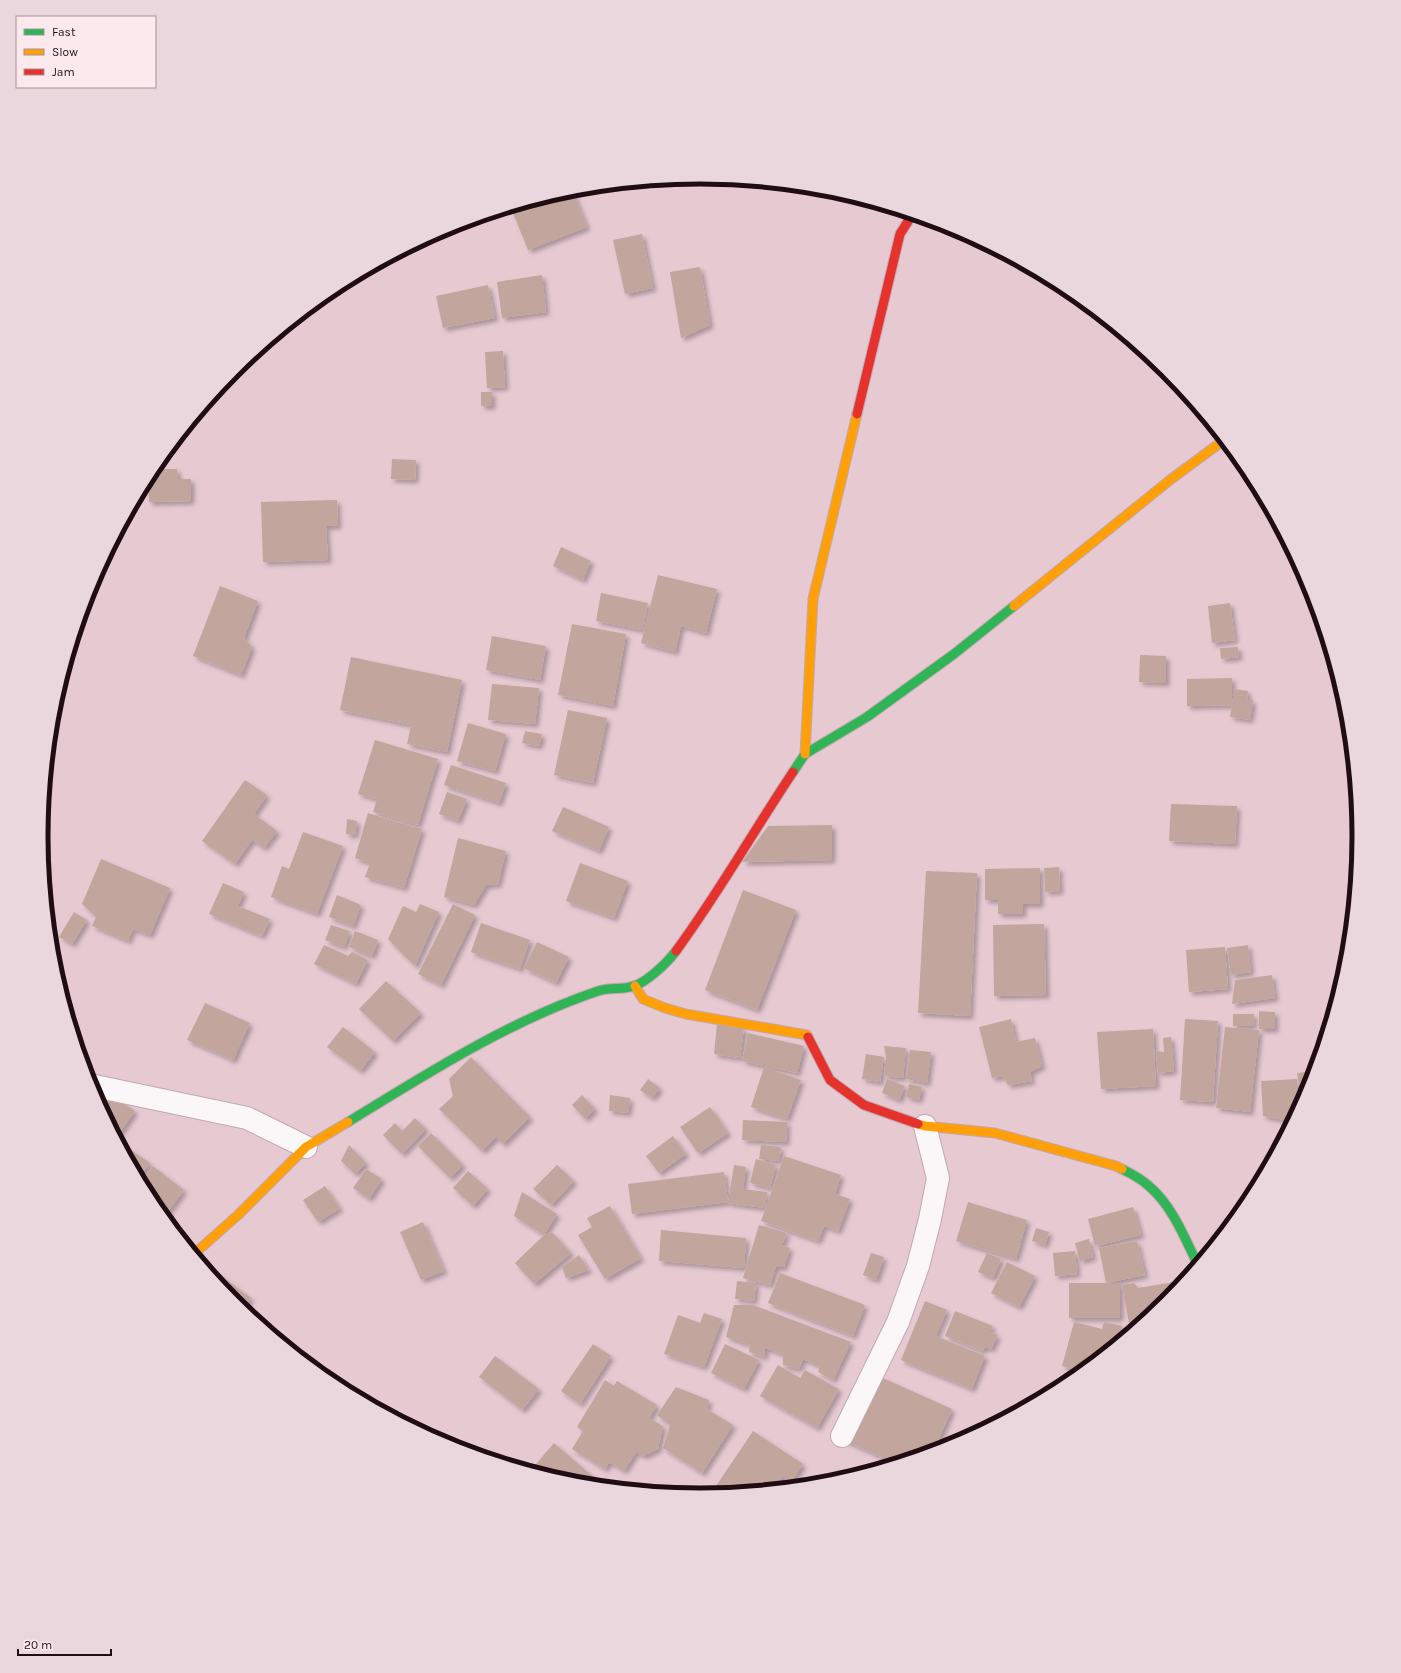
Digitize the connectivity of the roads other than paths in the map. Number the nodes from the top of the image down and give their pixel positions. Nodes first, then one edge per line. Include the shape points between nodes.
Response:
1 (910, 219) edge
2 (1221, 443) edge
3 (805, 754) junction
4 (635, 986) junction
5 (98, 1087) edge
6 (925, 1126) junction
7 (306, 1147) junction
8 (197, 1251) edge
9 (1196, 1261) edge
10 (842, 1436) dead end

1 - 3 street via 900,234 814,600
2 - 3 street via 1170,480 954,654 867,717
3 - 4 street via 701,917 671,958
4 - 6 street via 643,999 686,1014 807,1035 830,1080 864,1105
4 - 7 street via 600,990 529,1018 430,1072
5 - 7 street via 246,1118
6 - 9 street via 995,1133 1116,1166 1136,1176 1151,1188 1170,1210
6 - 10 street via 938,1178 918,1266 898,1322
7 - 8 street via 238,1215

